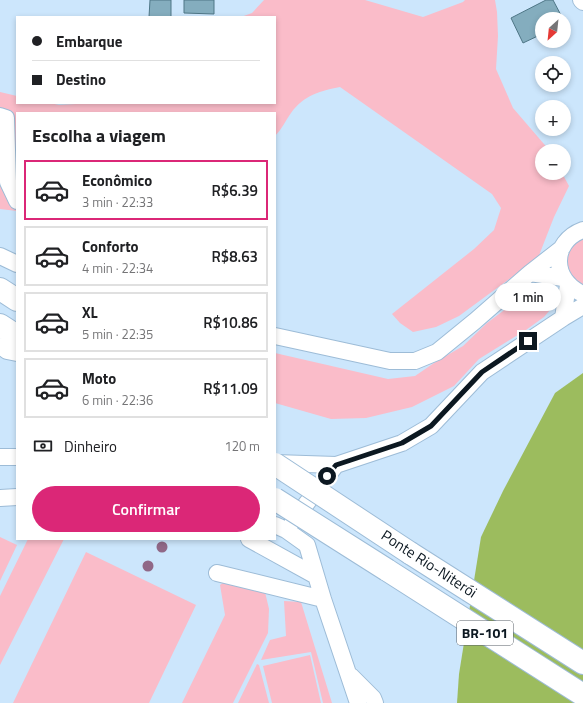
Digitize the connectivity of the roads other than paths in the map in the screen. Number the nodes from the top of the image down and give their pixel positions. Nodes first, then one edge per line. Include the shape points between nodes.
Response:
1 (581, 0) edge
2 (583, 2) edge
3 (0, 116) edge
4 (16, 199) edge
5 (581, 230) edge
6 (562, 248) junction
7 (0, 256) edge
8 (16, 264) edge
9 (530, 273) junction
10 (565, 282) junction
11 (0, 289) edge
12 (583, 294) edge
13 (16, 299) edge
14 (583, 306) edge
15 (563, 318) junction
16 (0, 325) edge
17 (276, 336) edge
18 (8, 347) edge
19 (0, 457) edge
20 (16, 457) edge
21 (276, 464) edge
22 (276, 465) edge
23 (336, 465) junction
24 (16, 497) edge
25 (0, 498) edge
26 (276, 500) edge
27 (280, 528) edge
28 (251, 540) edge
29 (217, 573) dead end
30 (316, 576) junction
31 (324, 599) junction
32 (583, 663) edge
33 (349, 674) junction
34 (583, 695) edge
35 (358, 703) edge
36 (375, 703) edge

1 - 2 lane
3 - 4 lane via 6,118 8,182
5 - 6 lane via 568,239
6 - 9 lane
6 - 10 lane via 559,268
7 - 8 lane
9 - 10 lane
9 - 17 lane via 436,352 415,361 390,361
10 - 12 lane
10 - 15 lane
11 - 13 highway
14 - 15 lane
15 - 23 lane via 482,372 431,426 402,443
16 - 18 highway
19 - 20 lane
21 - 23 lane
22 - 32 highway, Ponte Rio-Niterói / BR-101, bridge
23 - 27 lane
24 - 25 lane
26 - 34 highway, Ponte Rio-Niterói / BR-101, bridge
27 - 30 lane via 307,545
28 - 30 lane
29 - 31 lane
30 - 31 lane
31 - 33 lane
33 - 35 lane
33 - 36 lane

